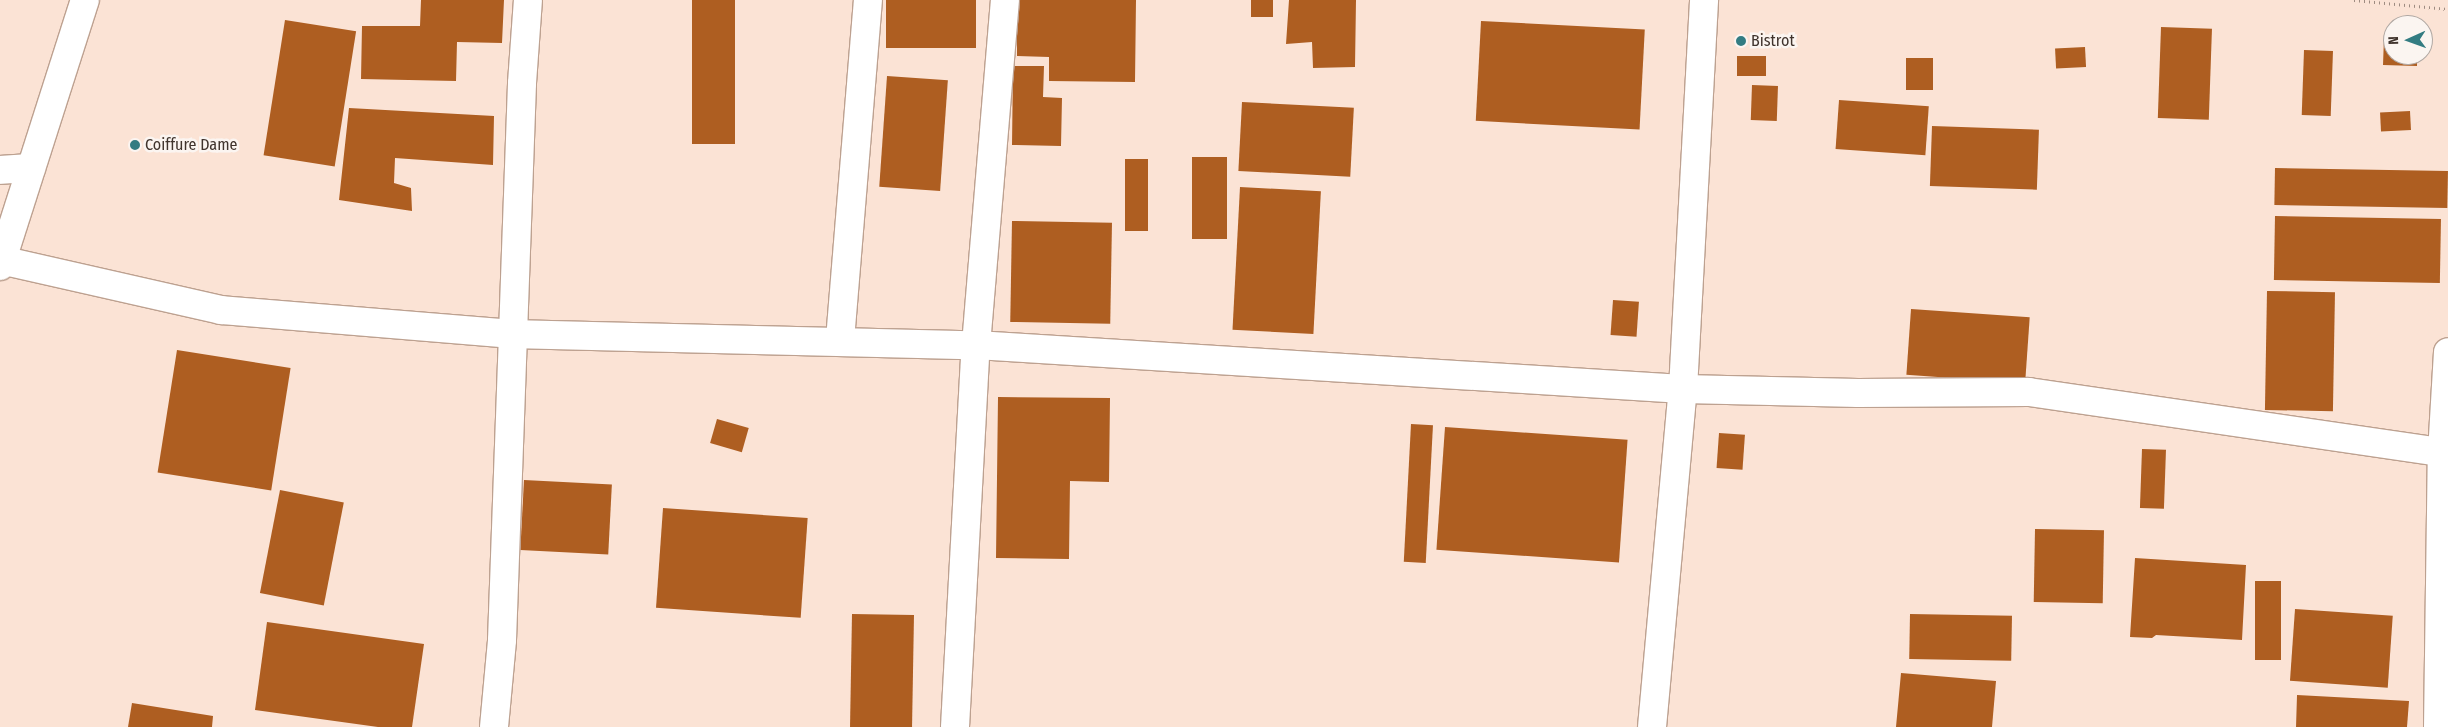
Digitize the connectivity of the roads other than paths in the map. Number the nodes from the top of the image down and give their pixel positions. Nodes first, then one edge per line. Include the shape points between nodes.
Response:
1 (85, 0) edge
2 (528, 0) edge
3 (868, 0) edge
4 (1005, 0) edge
5 (1704, 0) edge
6 (30, 168) junction
7 (0, 170) edge
8 (1, 263) edge
9 (514, 334) junction
10 (840, 340) junction
11 (976, 345) junction
12 (2448, 352) edge
13 (1683, 388) junction
14 (2445, 453) edge
15 (494, 727) edge
16 (955, 727) edge
17 (1652, 727) edge
18 (2438, 727) edge

1 - 6 street
2 - 9 street
3 - 10 street
4 - 11 street
5 - 13 street
6 - 7 street
6 - 8 street
8 - 9 street via 221,310
9 - 10 street
9 - 15 street via 502,640
10 - 11 street
11 - 13 street
11 - 16 street
12 - 14 street
13 - 14 street via 1858,393 2029,392
13 - 17 street
14 - 18 street

